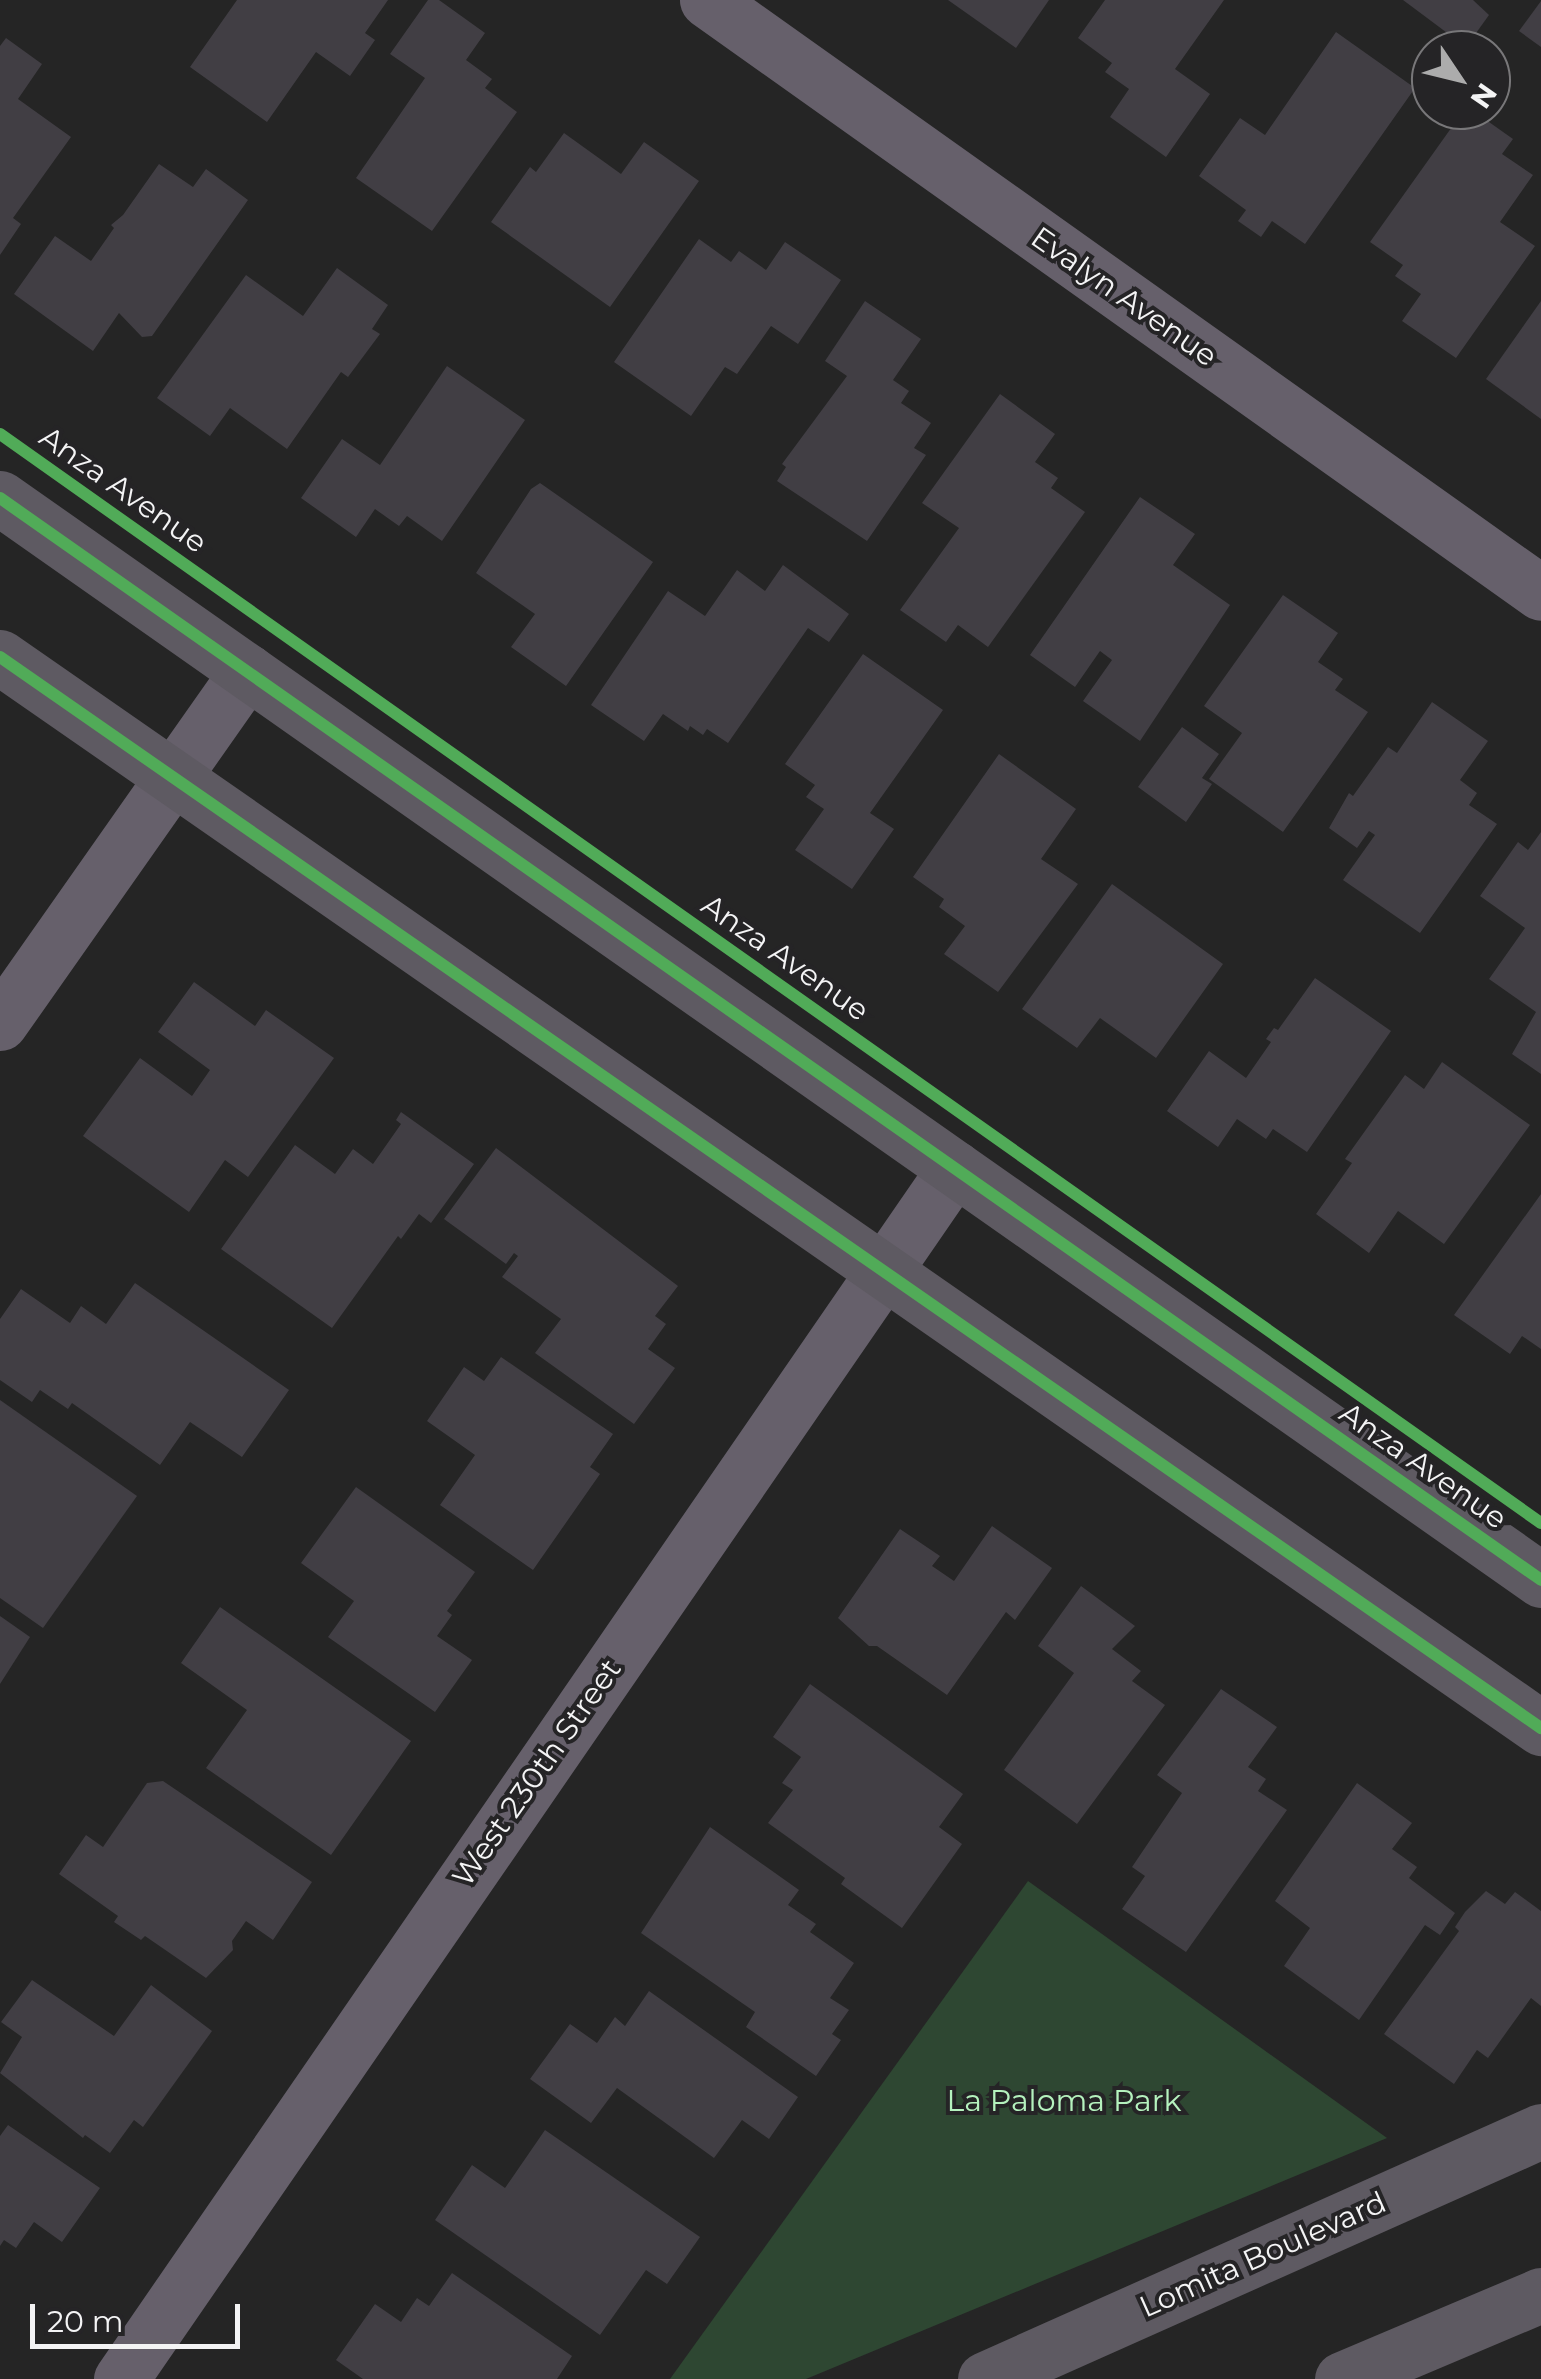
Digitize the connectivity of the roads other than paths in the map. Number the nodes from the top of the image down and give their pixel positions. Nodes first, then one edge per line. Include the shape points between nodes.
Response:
1 (707, 0) edge
2 (0, 498) edge
3 (1541, 593) edge
4 (0, 657) edge
5 (247, 671) junction
6 (171, 778) junction
7 (0, 1023) edge
8 (955, 1168) junction
9 (884, 1268) junction
10 (1541, 1580) edge
11 (1541, 1728) edge
12 (1541, 2131) edge
13 (1541, 2295) edge
14 (121, 2379) edge
15 (985, 2379) edge
16 (1342, 2379) edge

1 - 3 street, Evalyn Avenue
2 - 5 main road, Anza Avenue
4 - 6 main road
5 - 6 street
5 - 8 main road, Anza Avenue
6 - 7 street
6 - 9 main road
8 - 9 street, West 230th Street
8 - 10 main road, Anza Avenue
9 - 11 main road
9 - 14 street, West 230th Street
12 - 15 main road, Lomita Boulevard
13 - 16 main road

